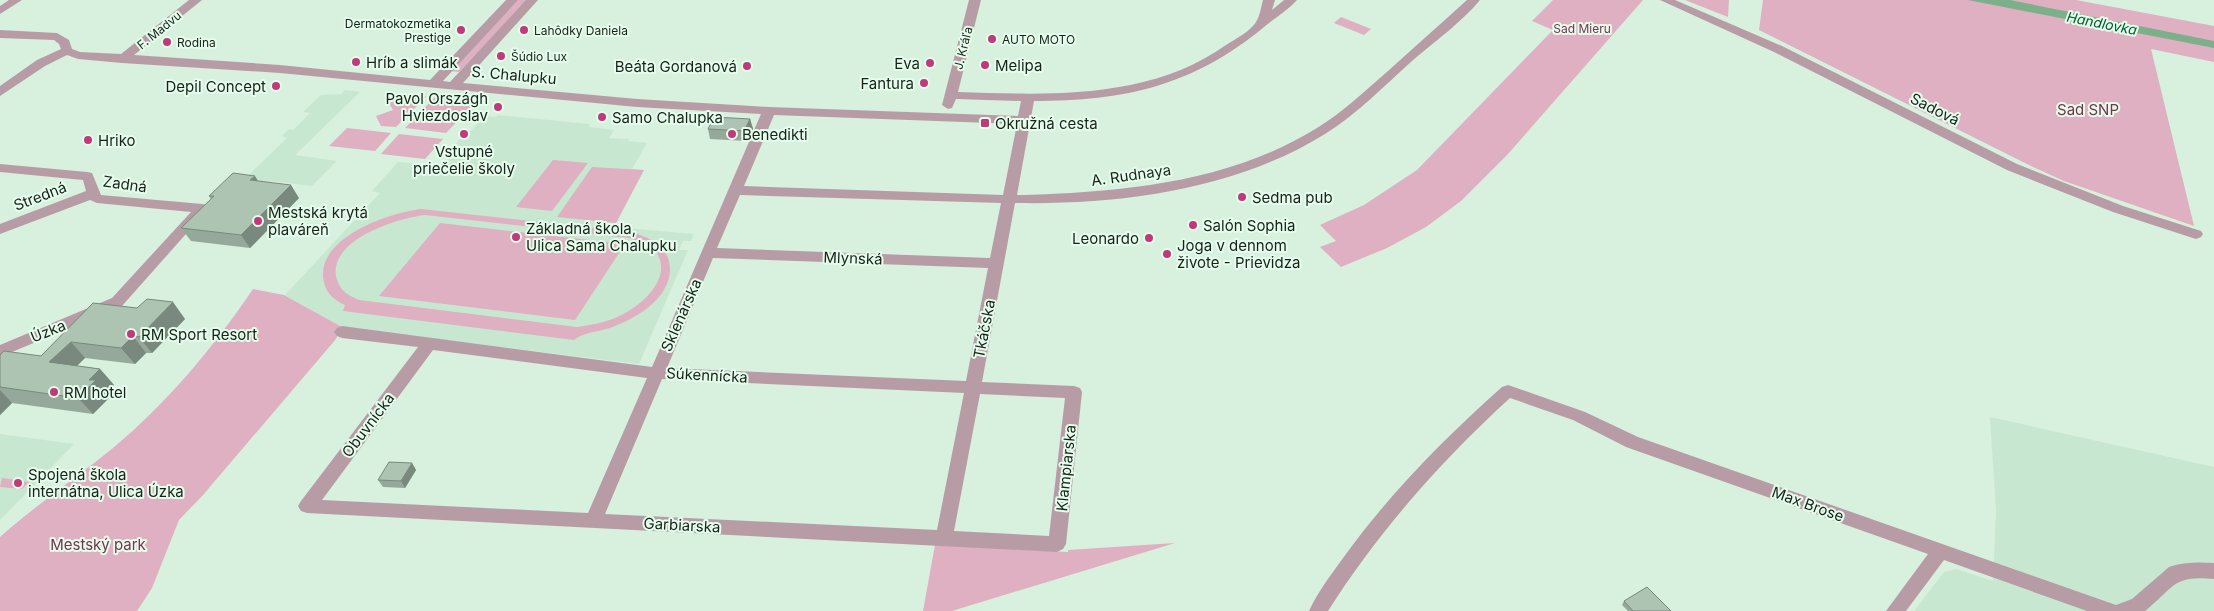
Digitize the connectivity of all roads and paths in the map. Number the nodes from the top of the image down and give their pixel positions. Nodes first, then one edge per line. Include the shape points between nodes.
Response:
1 (16, 0) edge
2 (196, 0) edge
3 (512, 0) edge
4 (532, 0) edge
5 (975, 0) edge
6 (1269, 0) edge
7 (1291, 0) edge
8 (1474, 0) edge
9 (1666, 0) edge
10 (0, 11) edge
11 (1262, 22) junction
12 (0, 34) edge
13 (67, 51) junction
14 (122, 59) junction
15 (434, 84) junction
16 (453, 86) junction
17 (0, 92) edge
18 (951, 95) junction
19 (1028, 98) junction
20 (769, 111) junction
21 (944, 116) junction
22 (1024, 120) junction
23 (0, 168) edge
24 (734, 190) junction
25 (92, 194) junction
26 (1008, 200) junction
27 (0, 229) edge
28 (2196, 234) dead end
29 (709, 252) junction
30 (162, 253) joint
31 (997, 264) junction
32 (342, 332) dead end
33 (428, 345) junction
34 (0, 351) edge
35 (656, 373) junction
36 (973, 388) junction
37 (1074, 392) joint
38 (307, 506) joint
39 (594, 520) junction
40 (944, 538) junction
41 (1057, 544) joint
42 (1941, 551) junction
43 (2214, 571) edge
44 (1318, 611) edge
45 (1895, 611) edge
46 (2110, 611) edge
47 (2123, 611) edge

1 - 10 street
2 - 14 street, F. Madvu
3 - 15 street
4 - 16 street
5 - 18 street, J. Kráľa
6 - 11 street
7 - 11 street
8 - 26 street, A. Rudnaya via 1349,111 1312,136 1262,160 1207,178 1122,195
9 - 28 street, Sadová via 1778,49 2012,166 2118,209
11 - 19 street via 1219,55 1151,84 1092,96
12 - 13 street, S. Chalupku via 57,37 65,42
13 - 14 street, S. Chalupku
13 - 17 street via 41,63
14 - 15 street, S. Chalupku via 280,69
15 - 16 street, S. Chalupku
16 - 20 street, S. Chalupku
18 - 19 street
18 - 21 street
19 - 22 street
20 - 21 street, S. Chalupku
20 - 24 street, Sklenárska
21 - 22 street, S. Chalupku
22 - 26 street, Tkáčska
23 - 25 street, Zadná via 87,176 92,183
24 - 26 street, A. Rudnaya
24 - 29 street, Sklenárska
25 - 27 street, Stredná
25 - 30 street, Zadná via 97,199 202,208
26 - 31 street, Tkáčska
29 - 31 street, Mlynská
29 - 35 street, Sklenárska
30 - 34 street, Úzka via 117,302
31 - 36 street, Tkáčska
32 - 33 street, Súkennícka
33 - 35 street, Súkennícka
33 - 38 street, Obuvnícka
35 - 36 street, Súkennícka
35 - 39 street, Sklenárska
36 - 37 street, Súkennícka
36 - 40 street, Tkáčska
37 - 41 street, Klampiarska
38 - 39 street, Garbiarska
39 - 40 street, Garbiarska
40 - 41 street, Garbiarska
42 - 44 street, Max Brose via 1632,442 1579,416 1508,390 1447,447 1400,498
42 - 45 street
42 - 46 street, Max Brose
43 - 47 street via 2192,569 2174,573 2139,605

